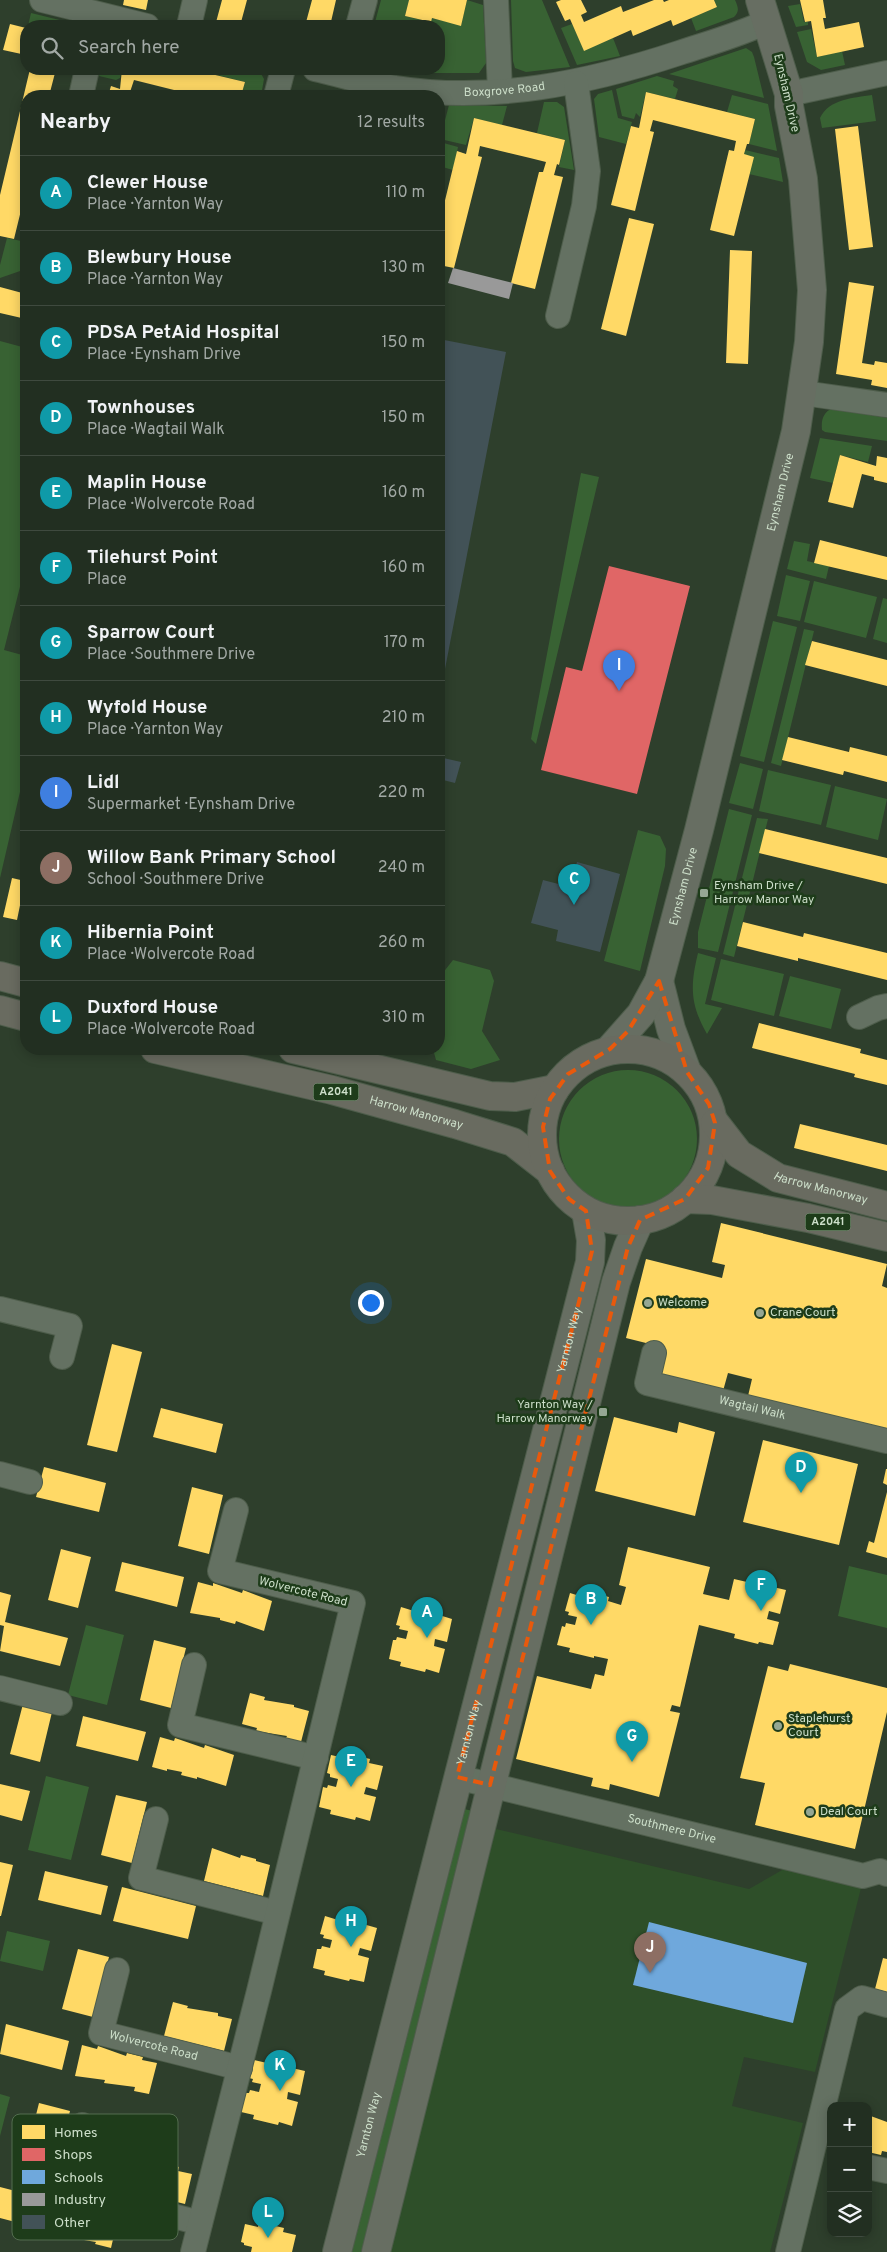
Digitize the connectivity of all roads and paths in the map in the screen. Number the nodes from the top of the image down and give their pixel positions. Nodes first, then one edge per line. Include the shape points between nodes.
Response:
1 (42, 0) edge
2 (195, 0) edge
3 (365, 0) edge
4 (496, 0) edge
5 (764, 10) edge
6 (99, 20) edge
7 (190, 20) edge
8 (360, 20) edge
9 (887, 73) edge
10 (86, 75) edge
11 (281, 75) edge
12 (354, 75) edge
13 (576, 82) junction
14 (83, 90) edge
15 (278, 90) edge
16 (412, 90) edge
17 (445, 90) edge
18 (500, 91) junction
19 (789, 94) junction
20 (558, 316) dead end
21 (803, 393) junction
22 (887, 405) edge
23 (0, 976) edge
24 (20, 981) edge
25 (659, 981) junction
26 (887, 1006) edge
27 (0, 1010) edge
28 (20, 1015) edge
29 (859, 1018) dead end
30 (610, 1049) junction
31 (181, 1055) edge
32 (318, 1055) edge
33 (687, 1072) junction
34 (555, 1089) junction
35 (716, 1123) junction
36 (550, 1171) junction
37 (685, 1199) junction
38 (887, 1206) edge
39 (586, 1212) junction
40 (640, 1220) junction
41 (887, 1237) edge
42 (0, 1309) edge
43 (654, 1353) dead end
44 (62, 1358) dead end
45 (887, 1441) edge
46 (0, 1474) edge
47 (30, 1482) dead end
48 (236, 1510) dead end
49 (194, 1665) dead end
50 (0, 1688) edge
51 (60, 1703) dead end
52 (316, 1758) junction
53 (457, 1776) junction
54 (490, 1785) junction
55 (156, 1819) dead end
56 (887, 1874) edge
57 (278, 1913) junction
58 (117, 1970) dead end
59 (887, 2004) edge
60 (240, 2068) junction
61 (821, 2156) edge
62 (872, 2168) edge
63 (887, 2171) edge
64 (178, 2216) edge
65 (200, 2222) junction
66 (192, 2252) edge
67 (337, 2252) edge
68 (376, 2252) edge
69 (788, 2252) edge

1 - 6 street
2 - 7 street
3 - 8 street
4 - 18 street
5 - 13 street, Boxgrove Road via 636,67
5 - 19 street, Eynsham Drive
9 - 19 street
10 - 14 street
11 - 15 street
12 - 16 street, Boxgrove Road
13 - 18 street, Boxgrove Road
13 - 20 street via 588,171 584,206
17 - 18 street, Boxgrove Road
19 - 21 street, Eynsham Drive via 804,179 811,262 809,342
21 - 22 street
21 - 25 street, Eynsham Drive via 786,476
23 - 24 main road
25 - 30 street, Eynsham Drive via 641,1014
25 - 33 street, Eynsham Drive via 671,1029
26 - 29 street
27 - 28 main road
30 - 33 main road, A2041 via 644,1052 672,1062
30 - 34 main road, A2041 via 588,1059
31 - 36 main road, Harrow Manorway / A2041 via 332,1090 513,1142
32 - 34 main road, A2041 via 490,1096 515,1097
33 - 35 main road, A2041 via 709,1104
34 - 36 main road, A2041 via 543,1127
35 - 37 main road, A2041 via 708,1168 698,1186
35 - 38 main road, Harrow Manorway / A2041 via 739,1154 778,1178
36 - 39 main road, A2041 via 569,1199
37 - 40 main road, A2041 via 671,1209
37 - 41 main road, A2041 via 712,1200 808,1218
39 - 40 main road, A2041 via 619,1220
39 - 53 street, Yarnton Way via 591,1240 590,1262
40 - 54 street via 616,1282
42 - 44 street via 70,1326
43 - 45 street, Wagtail Walk via 647,1383
46 - 47 street
48 - 52 street, Wolvercote Road via 220,1571 353,1604
49 - 52 street via 180,1725
50 - 51 street
52 - 57 street, Wolvercote Road
53 - 54 street, Southmere Drive
53 - 67 street, Yarnton Way
54 - 56 street, Southmere Drive via 863,1876 880,1871
54 - 68 street
55 - 57 street via 141,1878
57 - 60 street, Wolvercote Road
58 - 60 street, Wolvercote Road via 102,2033
59 - 61 street via 862,1998 848,2008
60 - 65 street, Wolvercote Road
61 - 69 street
62 - 63 street
64 - 65 street
65 - 66 street, Wolvercote Road

